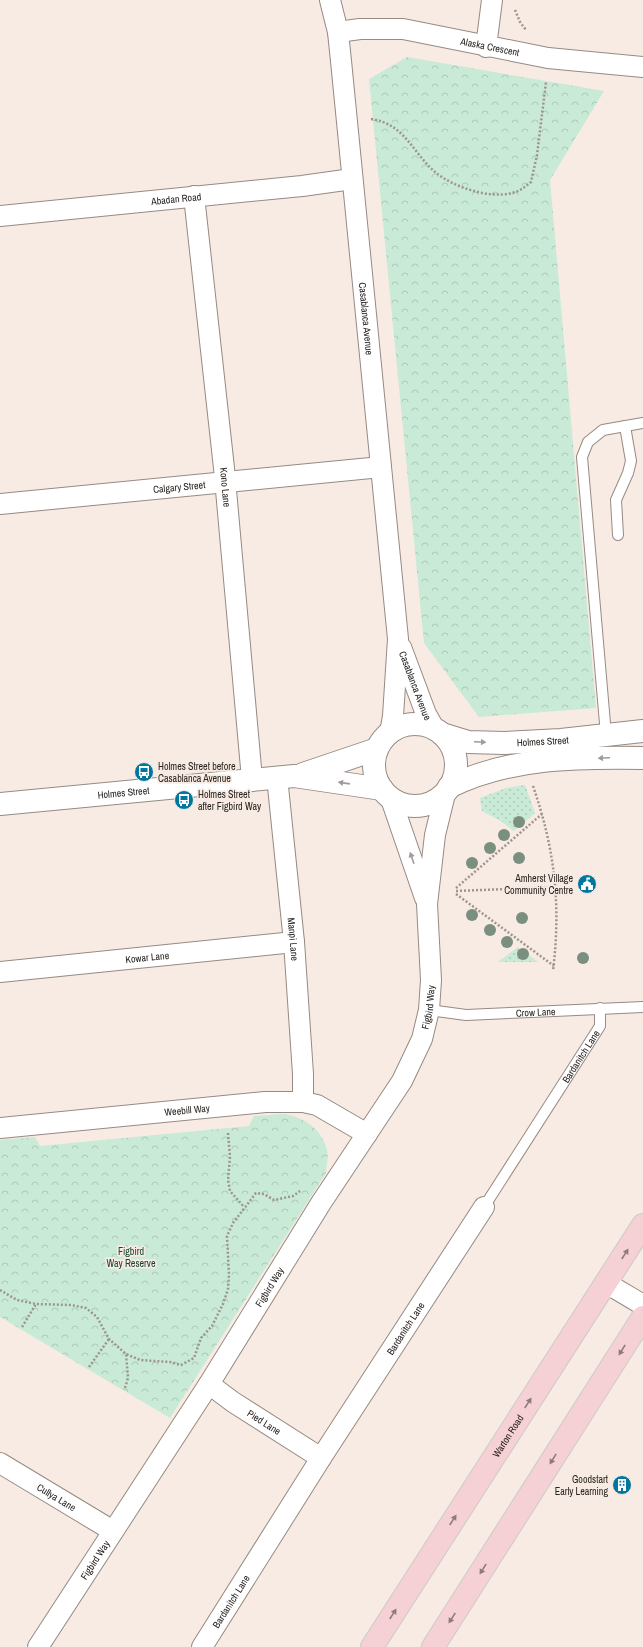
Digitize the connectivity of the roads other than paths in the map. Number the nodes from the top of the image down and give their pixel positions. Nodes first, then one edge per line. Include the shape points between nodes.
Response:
1 (330, 0) edge
2 (492, 0) edge
3 (338, 32) junction
4 (486, 47) junction
5 (643, 67) edge
6 (352, 179) junction
7 (194, 196) junction
8 (0, 216) edge
9 (643, 423) edge
10 (625, 426) junction
11 (382, 467) junction
12 (225, 482) junction
13 (0, 504) edge
14 (618, 535) dead end
15 (398, 639) junction
16 (643, 731) edge
17 (439, 732) junction
18 (606, 735) junction
19 (384, 741) junction
20 (643, 758) edge
21 (286, 777) junction
22 (252, 779) junction
23 (447, 790) junction
24 (387, 794) junction
25 (0, 804) edge
26 (427, 904) junction
27 (294, 942) junction
28 (0, 972) edge
29 (643, 1007) edge
30 (600, 1008) junction
31 (429, 1010) junction
32 (303, 1102) junction
33 (0, 1128) edge
34 (367, 1134) junction
35 (484, 1207) joint
36 (643, 1225) edge
37 (606, 1283) junction
38 (643, 1305) edge
39 (643, 1317) edge
40 (209, 1384) junction
41 (321, 1458) junction
42 (0, 1463) edge
43 (113, 1531) junction
44 (38, 1647) edge
45 (202, 1647) edge
46 (372, 1647) edge
47 (433, 1647) edge

1 - 3 street, Casablanca Avenue
2 - 4 street
3 - 4 street, Alaska Crescent via 403,29
3 - 6 street, Casablanca Avenue
4 - 5 street, Alaska Crescent via 548,58
6 - 7 street, Abadan Road
6 - 11 street, Casablanca Avenue
7 - 8 street, Abadan Road
7 - 12 street, Kono Lane
9 - 10 lane
10 - 14 lane via 631,461 616,500
10 - 18 lane via 603,430 588,442 582,457
11 - 12 street, Calgary Street
11 - 15 street, Casablanca Avenue
12 - 13 street, Calgary Street
12 - 22 street, Kono Lane
15 - 17 street, Casablanca Avenue via 426,714
15 - 19 street, Casablanca Avenue via 394,716
16 - 18 main road, Holmes Street
17 -> 18 main road, Holmes Street via 479,743 561,740
17 - 19 main road, Holmes Street via 429,726 410,725 398,728
17 - 23 main road via 451,744 456,758 453,781
19 - 21 main road, Holmes Street
19 - 24 main road via 374,759 375,774
20 -> 23 main road, Holmes Street via 576,759 508,766 468,778
21 - 22 main road, Holmes Street
24 -> 21 main road, Holmes Street
21 - 27 street, Manpi Lane
22 - 25 main road, Holmes Street
23 - 24 main road, Holmes Street via 434,802 418,806 405,805
23 - 26 street, Figbird Way via 435,835
26 -> 24 street, Figbird Way
26 - 31 street, Figbird Way via 431,980
27 - 28 street, Kowar Lane
27 - 32 street, Manpi Lane
29 - 30 lane, Crow Lane
30 - 31 lane, Crow Lane via 466,1015
30 - 35 lane, Bardanitch Lane via 600,1026
31 - 34 street, Figbird Way via 422,1039 412,1062
32 - 33 street, Weebill Way via 265,1102
32 - 34 street, Weebill Way via 317,1105
34 - 40 street, Figbird Way via 321,1203
35 - 41 street, Bardanitch Lane
37 -> 36 main road, Warton Road
37 - 38 street
46 -> 37 main road, Warton Road
39 -> 47 main road
40 - 41 street, Pied Lane
40 - 43 street, Figbird Way
41 - 45 street, Bardanitch Lane
42 - 43 street, Cullya Lane
43 - 44 street, Figbird Way

